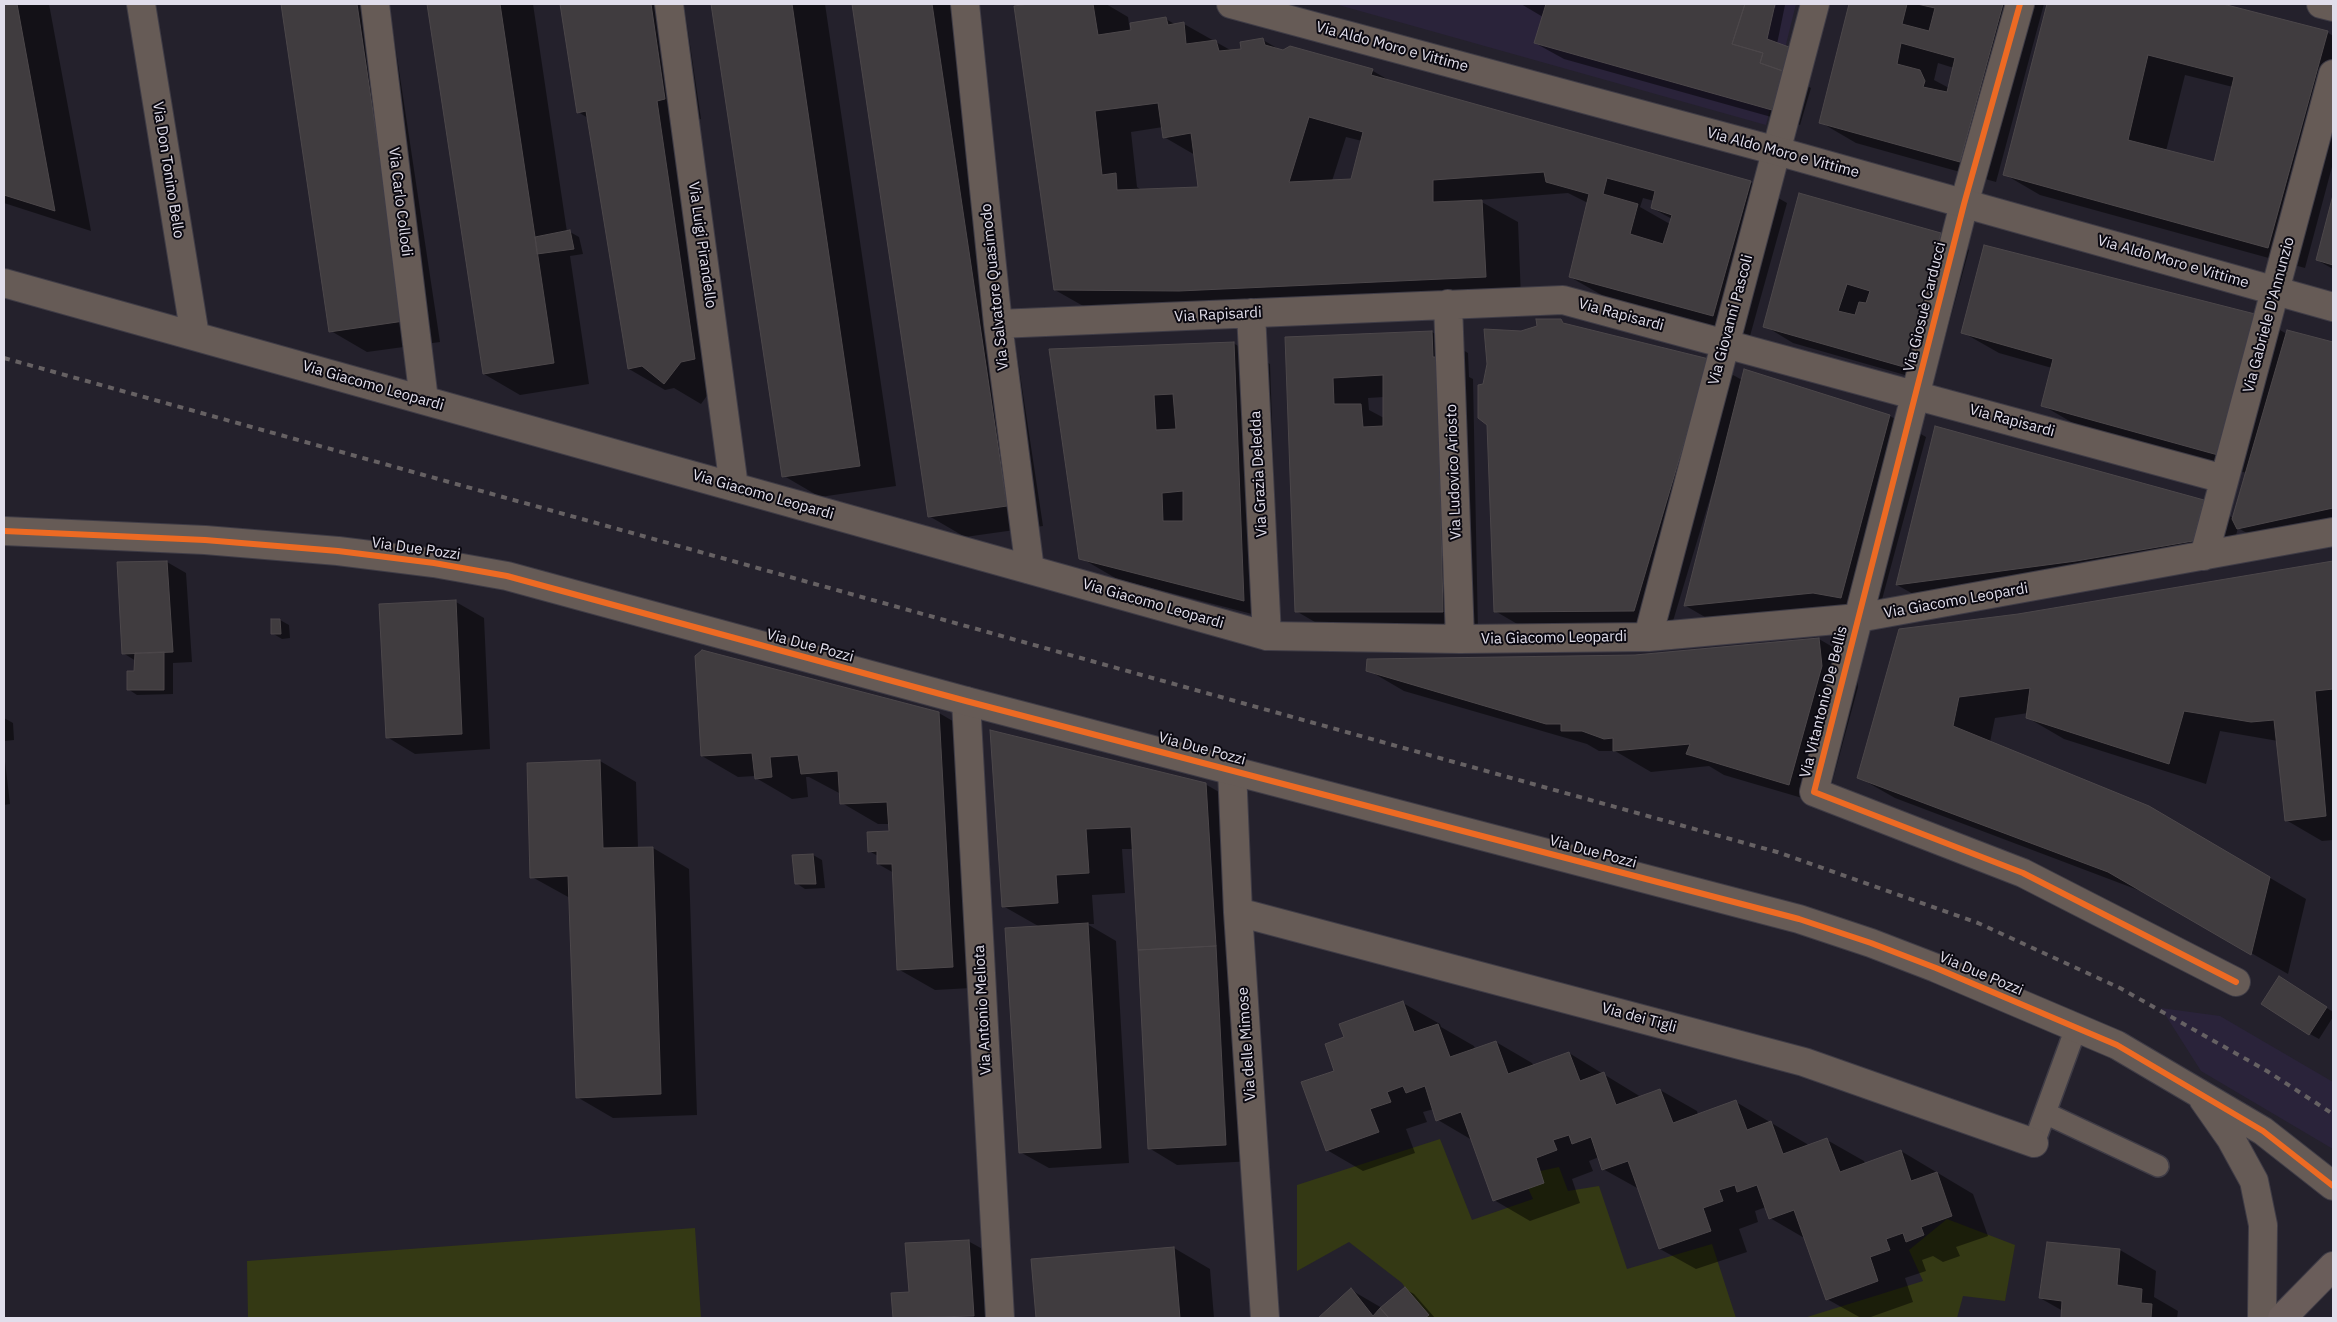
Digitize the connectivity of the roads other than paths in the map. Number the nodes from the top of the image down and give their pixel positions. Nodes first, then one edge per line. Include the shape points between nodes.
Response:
1 (141, 4) edge
2 (375, 4) edge
3 (670, 4) edge
4 (965, 4) edge
5 (1231, 4) edge
6 (1815, 4) edge
7 (2020, 4) edge
8 (2321, 4) edge
9 (2333, 7) edge
10 (2333, 74) edge
11 (1777, 151) junction
12 (1964, 204) junction
13 (4, 283) edge
14 (2275, 291) junction
15 (1448, 304) junction
16 (2333, 307) edge
17 (1251, 313) junction
18 (998, 324) junction
19 (195, 336) junction
20 (1724, 343) junction
21 (1915, 395) junction
22 (424, 400) junction
23 (2224, 479) junction
24 (734, 487) junction
25 (4, 531) edge
26 (2333, 532) edge
27 (2204, 556) junction
28 (1030, 570) junction
29 (1858, 618) junction
30 (1267, 636) junction
31 (1648, 637) junction
32 (1460, 639) junction
33 (966, 701) junction
34 (1232, 769) junction
35 (1238, 912) junction
36 (2236, 982) dead end
37 (2076, 1028) junction
38 (2198, 1091) junction
39 (2045, 1113) junction
40 (2034, 1143) joint
41 (2158, 1166) dead end
42 (2333, 1186) edge
43 (2333, 1266) edge
44 (1000, 1318) edge
45 (1265, 1318) edge
46 (2262, 1318) edge
47 (2282, 1318) edge

1 - 19 street, Via Don Tonino Bello
2 - 22 street, Via Carlo Collodi
3 - 24 street, Via Luigi Pirandello
4 - 18 street, Via Salvatore Quasimodo
5 - 11 street, Via Aldo Moro e Vittime
6 - 11 street, Via Giovanni Pascoli
7 - 12 street, Via Giosuè Carducci
8 - 9 street
10 - 14 street, Via Gabriele D'Annunzio
11 - 12 street, Via Aldo Moro e Vittime
11 - 20 street, Via Giovanni Pascoli
12 - 14 street, Via Aldo Moro e Vittime
12 - 21 street, Via Giosuè Carducci
13 - 19 street, Via Giacomo Leopardi
14 - 16 street, Via Aldo Moro e Vittime
14 - 23 street, Via Gabriele D'Annunzio
15 - 17 street, Via Rapisardi
15 - 20 street, Via Rapisardi via 1563,300
15 - 32 street, Via Ludovico Ariosto
17 - 18 street, Via Rapisardi
17 - 30 street, Via Grazia Deledda
18 - 28 street, Via Salvatore Quasimodo
19 - 22 street, Via Giacomo Leopardi
20 - 21 street, Via Rapisardi
20 - 31 street, Via Giovanni Pascoli
21 - 23 street, Via Rapisardi
21 - 29 street, Via Giosuè Carducci
22 - 24 street, Via Giacomo Leopardi
23 - 27 street, Via Gabriele D'Annunzio
24 - 28 street, Via Giacomo Leopardi
25 - 33 street, Via Due Pozzi via 206,540 338,551 506,576
26 - 27 street, Via Giacomo Leopardi
27 - 29 street, Via Giacomo Leopardi
28 - 30 street, Via Giacomo Leopardi
29 - 31 street, Via Giacomo Leopardi
29 - 36 street, Via Vitantonio De Bellis via 1814,792 2023,873
30 - 32 street, Via Giacomo Leopardi
31 - 32 street, Via Giacomo Leopardi
33 - 34 street, Via Due Pozzi
33 - 44 street, Via Antonio Meliota
34 - 35 street, Via delle Mimose
34 - 37 street, Via Due Pozzi via 1799,919 1926,964
35 - 40 street, Via dei Tigli via 1804,1062
35 - 45 street, Via delle Mimose
37 - 38 street, Via Due Pozzi via 2117,1045
37 - 39 lane
38 - 42 street, Via Due Pozzi via 2263,1131
38 - 46 street, Via Due Pozzi via 2231,1139 2254,1181 2263,1225
39 - 40 lane
39 - 41 lane
43 - 47 main road

